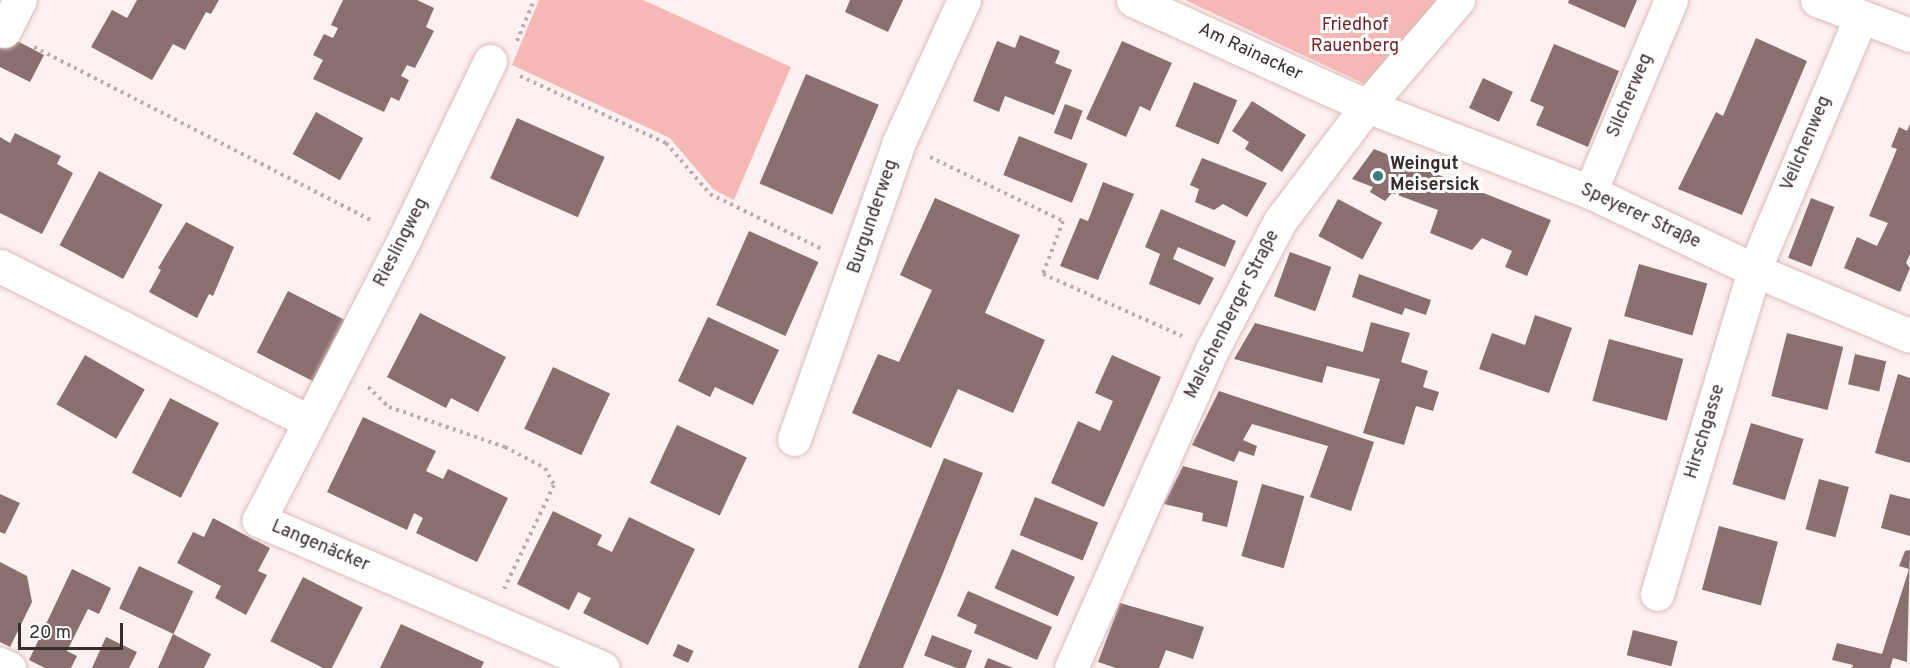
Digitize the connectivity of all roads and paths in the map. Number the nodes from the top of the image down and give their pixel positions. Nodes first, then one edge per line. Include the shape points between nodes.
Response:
1 (20, 0) edge
2 (963, 0) edge
3 (1133, 0) edge
4 (1458, 0) edge
5 (1671, 0) edge
6 (1817, 0) edge
7 (1861, 17) junction
8 (4, 32) joint
9 (1910, 35) edge
10 (490, 61) joint
11 (1367, 106) junction
12 (899, 142) junction
13 (1590, 192) junction
14 (405, 238) junction
15 (859, 263) junction
16 (0, 266) edge
17 (1754, 270) junction
18 (1910, 336) edge
19 (1212, 350) junction
20 (340, 361) junction
21 (308, 421) junction
22 (794, 439) dead end
23 (1657, 594) dead end
24 (489, 620) junction
25 (0, 664) edge
26 (9, 668) edge
27 (602, 668) edge
28 (1071, 668) edge

1 - 8 street
2 - 12 street, Burgunderweg
3 - 11 street, Am Rainacker
4 - 11 street, Malschenberger Straße
5 - 13 street, Silcherweg
6 - 7 street
7 - 9 street
7 - 17 street, Veilchenweg
8 - 14 path
10 - 14 street, Rieslingweg
10 - 15 path via 666,143 714,193 837,256
11 - 13 street, Speyerer Straße
11 - 19 street, Malschenberger Straße via 1280,221
12 - 15 street, Burgunderweg
12 - 19 path via 1063,221 1043,274
13 - 17 street, Speyerer Straße
14 - 20 street, Rieslingweg
15 - 22 street, Burgunderweg
16 - 21 street
17 - 18 street, Speyerer Straße
17 - 23 street, Hirschgasse
19 - 28 street, Malschenberger Straße
20 - 21 street, Rieslingweg
20 - 24 path via 389,407 505,447 545,468 554,485
21 - 24 street, Langenäcker via 259,520
24 - 27 street, Langenäcker
25 - 26 street

